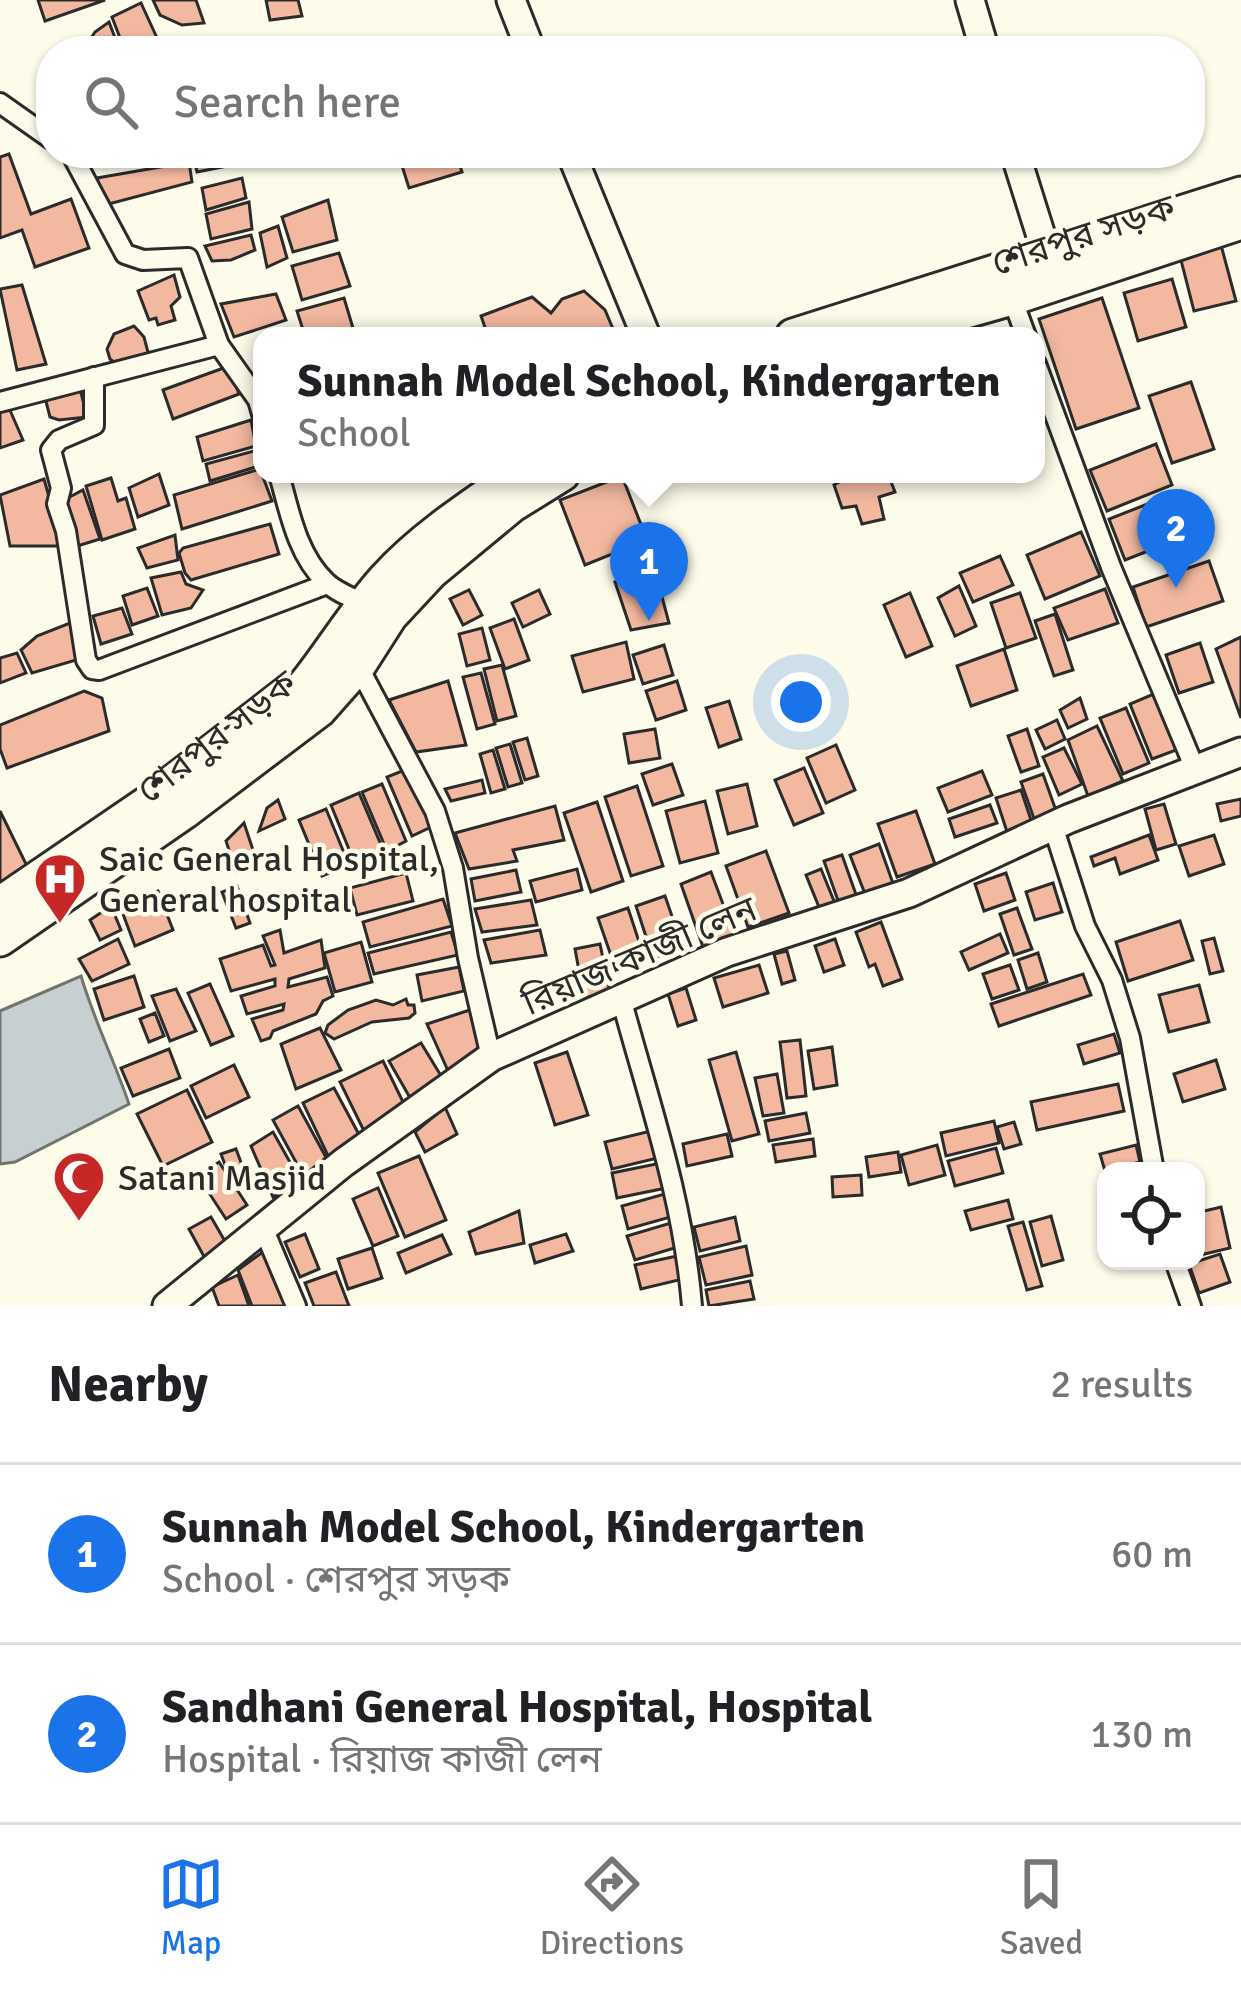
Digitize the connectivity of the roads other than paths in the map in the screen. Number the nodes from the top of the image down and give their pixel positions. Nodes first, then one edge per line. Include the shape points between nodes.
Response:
1 (511, 0) edge
2 (970, 0) edge
3 (525, 36) edge
4 (981, 36) edge
5 (0, 103) edge
6 (36, 128) edge
7 (79, 168) edge
8 (577, 168) edge
9 (1021, 168) edge
10 (1241, 194) edge
11 (1241, 222) edge
12 (1051, 269) junction
13 (1012, 298) junction
14 (642, 327) edge
15 (828, 327) edge
16 (910, 327) edge
17 (1023, 327) edge
18 (219, 345) junction
19 (94, 377) junction
20 (1045, 388) edge
21 (253, 393) edge
22 (0, 402) edge
23 (282, 483) edge
24 (506, 483) edge
25 (549, 483) edge
26 (327, 584) junction
27 (377, 610) junction
28 (358, 666) junction
29 (1241, 752) edge
30 (1195, 769) junction
31 (1053, 826) junction
32 (0, 904) edge
33 (0, 939) edge
34 (621, 998) junction
35 (491, 1057) junction
36 (1152, 1162) edge
37 (264, 1230) junction
38 (1178, 1270) edge
39 (167, 1306) edge
40 (296, 1306) edge
41 (692, 1306) edge
42 (1191, 1306) edge

1 - 3 street
2 - 4 street
5 - 6 street
7 - 18 street via 124,254 188,258
8 - 14 street
9 - 12 street
10 - 12 highway, শেরপুর সড়ক
11 - 12 highway, শেরপুর সড়ক
12 - 13 highway, শেরপুর সড়ক
12 - 15 highway, শেরপুর সড়ক
13 - 16 highway, শেরপুর সড়ক
13 - 17 street
18 - 19 street
18 - 21 street
19 - 22 street
19 - 26 street via 94,425 51,450 92,668
20 - 30 street
23 - 26 street via 308,559
24 - 27 highway, শেরপুর সড়ক via 406,558
25 - 27 highway, শেরপুর সড়ক
26 - 27 street
27 - 28 highway, শেরপুর সড়ক
27 - 32 highway, শেরপুর সড়ক via 280,713
28 - 33 highway, শেরপুর সড়ক via 273,747
28 - 35 street via 435,811
29 - 30 street, রিয়াজ কাজী লেন
30 - 31 street, রিয়াজ কাজী লেন
31 - 34 street, রিয়াজ কাজী লেন via 909,893 728,952
31 - 36 street via 1130,1038
34 - 35 street, রিয়াজ কাজী লেন
34 - 41 street via 670,1164
35 - 37 street, রিয়াজ কাজী লেন via 343,1162
37 - 39 street, রিয়াজ কাজী লেন
37 - 40 street
38 - 42 street

